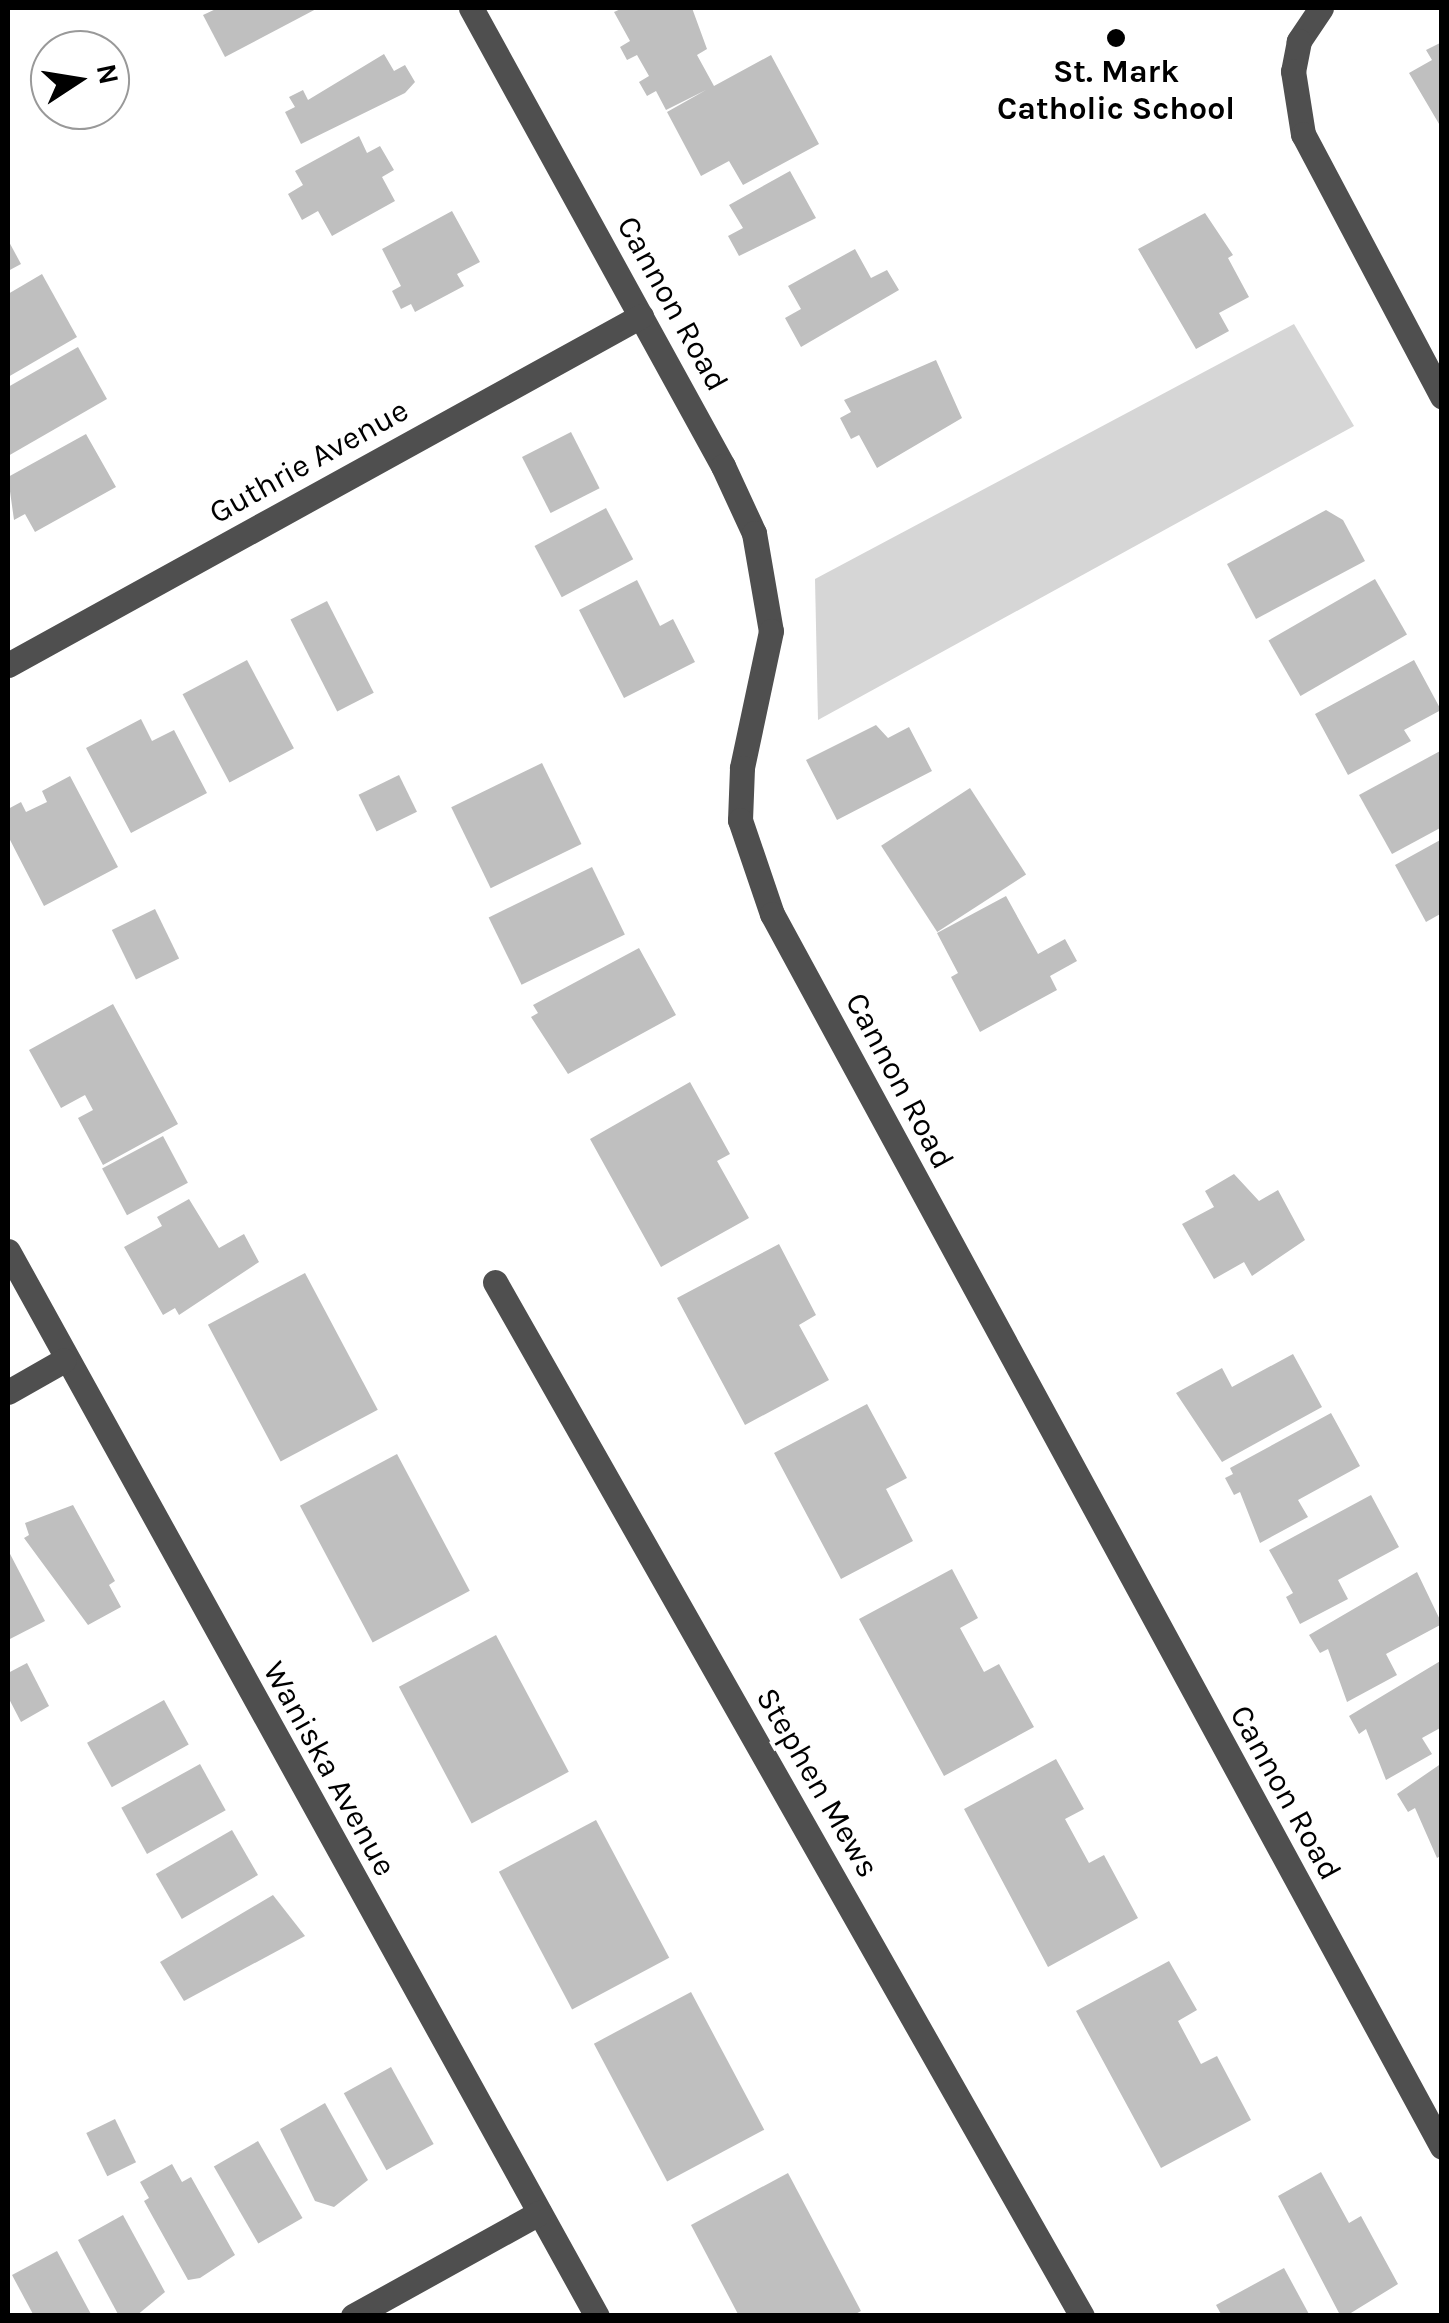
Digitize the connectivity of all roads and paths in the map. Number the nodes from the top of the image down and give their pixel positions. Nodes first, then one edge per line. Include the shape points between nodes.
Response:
1 (472, 8) edge
2 (1321, 8) edge
3 (641, 316) junction
4 (1442, 396) edge
5 (8, 665) edge
6 (8, 1251) edge
7 (495, 1282) dead end
8 (64, 1360) junction
9 (8, 1392) edge
10 (1442, 2147) edge
11 (538, 2213) junction
12 (353, 2316) edge
13 (597, 2316) edge
14 (1082, 2316) edge

1 - 3 street, Cannon Road
2 - 4 street via 1299,41 1294,71 1302,134
3 - 5 street, Guthrie Avenue
3 - 10 street, Cannon Road via 724,466 764,567 769,656 742,768 740,820 772,914
6 - 8 street, Waniska Avenue
7 - 14 street, Stephen Mews
8 - 9 street
8 - 11 street, Waniska Avenue
11 - 12 street
11 - 13 street, Waniska Avenue

